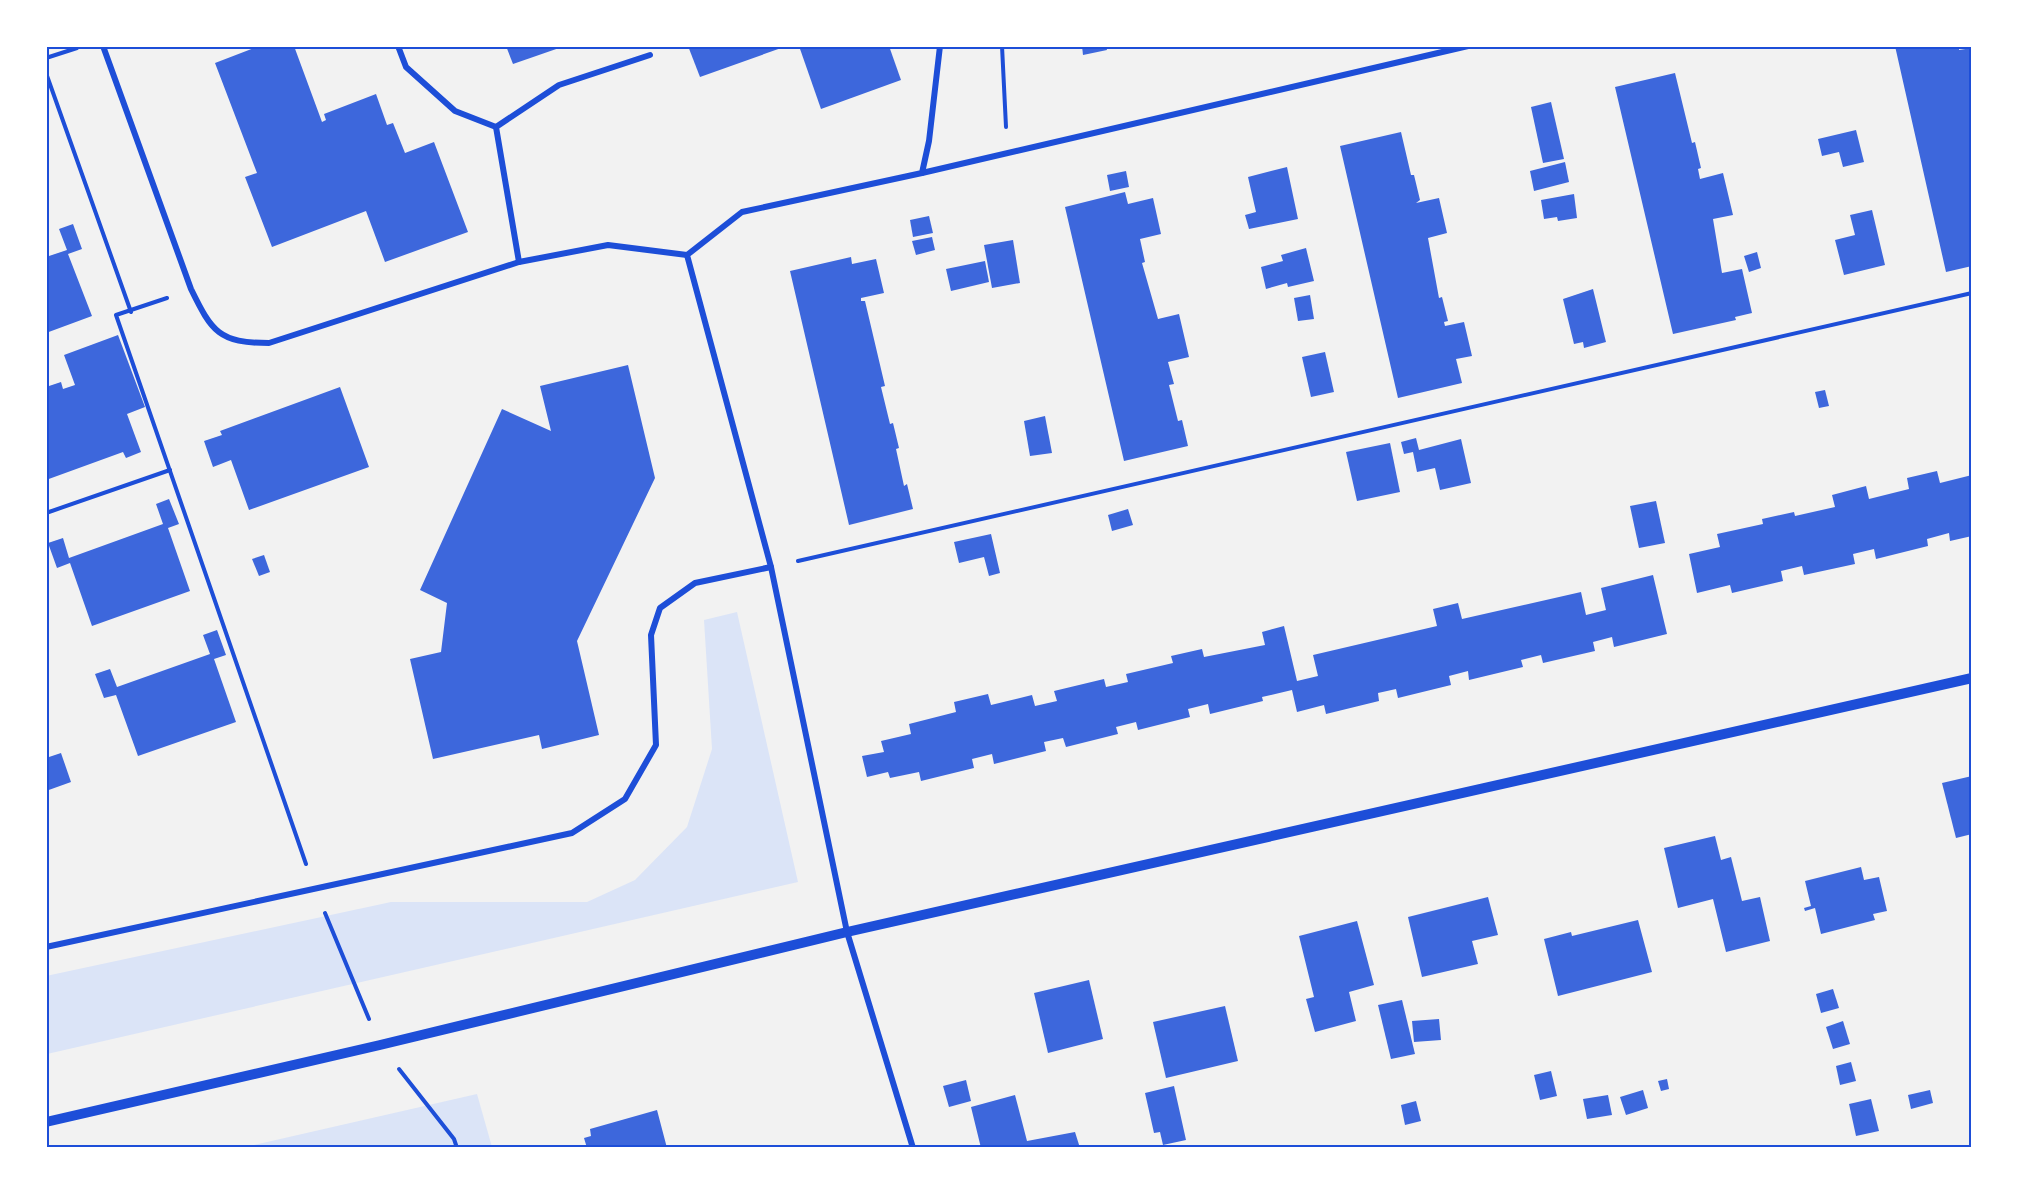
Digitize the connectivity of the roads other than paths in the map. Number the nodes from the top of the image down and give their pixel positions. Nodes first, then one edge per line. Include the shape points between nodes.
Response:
1 (103, 46) edge
2 (398, 46) edge
3 (940, 46) edge
4 (1468, 46) edge
5 (650, 55) dead end
6 (496, 127) junction
7 (922, 174) junction
8 (687, 255) junction
9 (519, 262) junction
10 (771, 567) junction
11 (1971, 678) edge
12 (847, 932) junction
13 (46, 947) edge
14 (46, 1122) edge
15 (913, 1148) edge

1 - 9 street via 191,289 208,323 237,343 268,343
2 - 6 street via 406,67 455,111
3 - 7 street
4 - 7 street
5 - 6 street via 559,85
6 - 9 street
7 - 8 street via 742,212
8 - 9 street via 608,245
8 - 10 street
10 - 12 street
10 - 13 street via 694,583 660,608 651,635 656,745 625,799 572,833
11 - 12 street
12 - 14 street via 380,1046
12 - 15 street

